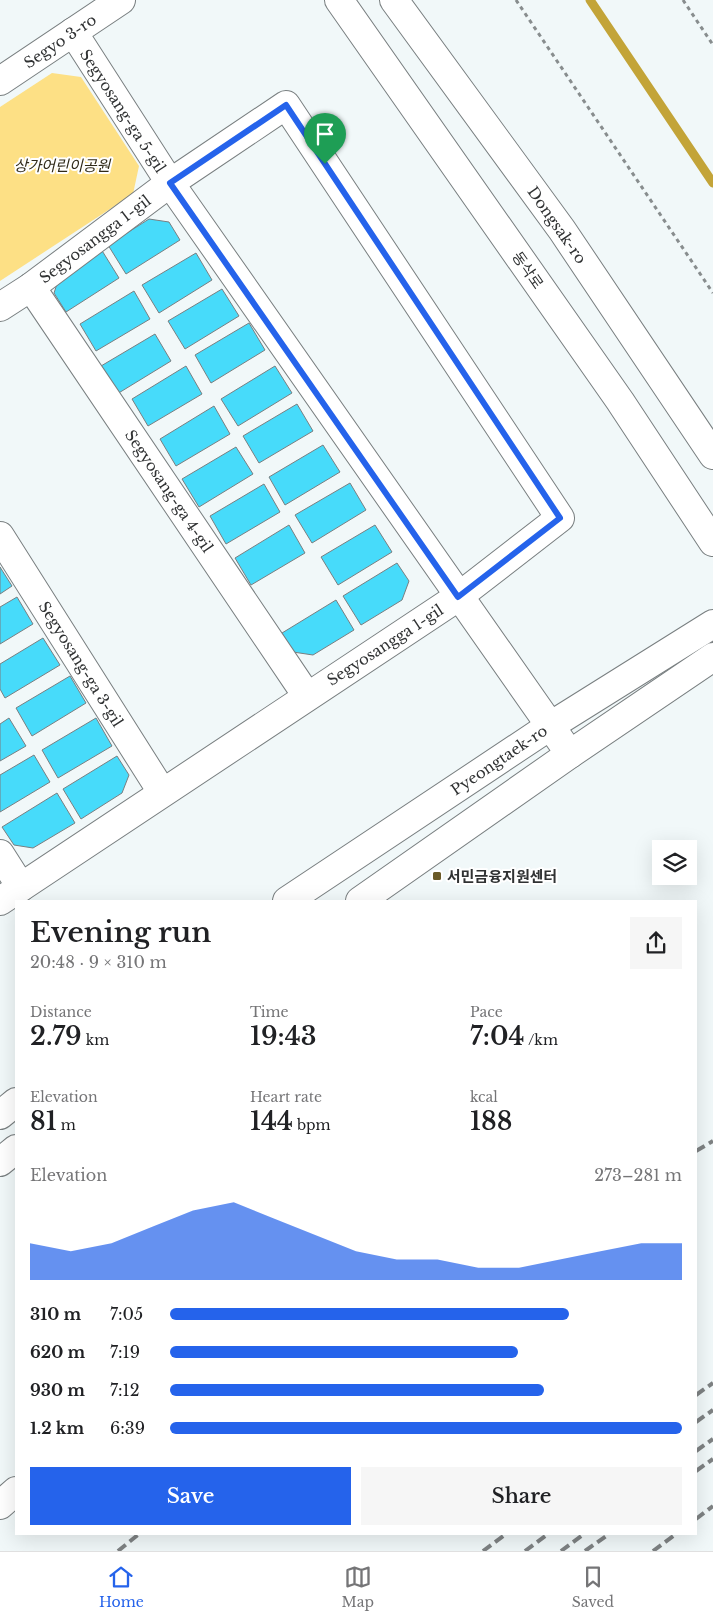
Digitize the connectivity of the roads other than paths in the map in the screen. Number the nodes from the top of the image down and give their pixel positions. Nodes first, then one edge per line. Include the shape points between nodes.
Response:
1 (120, 0) edge
2 (339, 0) edge
3 (394, 0) edge
4 (73, 32) junction
5 (0, 81) edge
6 (170, 183) junction
7 (31, 287) junction
8 (0, 307) edge
9 (713, 456) edge
10 (0, 536) edge
11 (713, 542) edge
12 (458, 597) junction
13 (713, 624) edge
14 (713, 657) edge
15 (307, 696) junction
16 (550, 726) junction
17 (570, 754) junction
18 (162, 792) junction
19 (0, 854) edge
20 (10, 894) edge
21 (289, 900) edge
22 (361, 900) edge
23 (15, 1103) edge
24 (0, 1115) edge
25 (15, 1492) edge
26 (0, 1505) edge

1 - 4 street, Segyo 3-ro
2 - 11 street, 동삭로 via 620,401
3 - 9 street, Dongsak-ro via 562,230
4 - 5 street, Segyo 3-ro
4 - 6 street, Segyosang-ga 5-gil
6 - 7 street, Segyosangga 1-gil
6 - 12 street, Segyosang-ga 5-gil
6 - 12 street, Segyosangga 1-gil via 286,105 560,518
7 - 8 street, Segyosangga 1-gil
7 - 15 street, Segyosang-ga 4-gil
10 - 18 street, Segyosang-ga 3-gil
12 - 15 street, Segyosangga 1-gil
12 - 16 street, Segyosang-ga 5-gil
13 - 16 street, Pyeongtaek-ro
14 - 17 street
15 - 18 street, Segyosangga 1-gil
16 - 17 street, Segyosang-ga 5-gil
16 - 21 street, Pyeongtaek-ro
17 - 22 street
18 - 20 street, Segyosangga 1-gil
19 - 20 street
23 - 24 street
25 - 26 street

